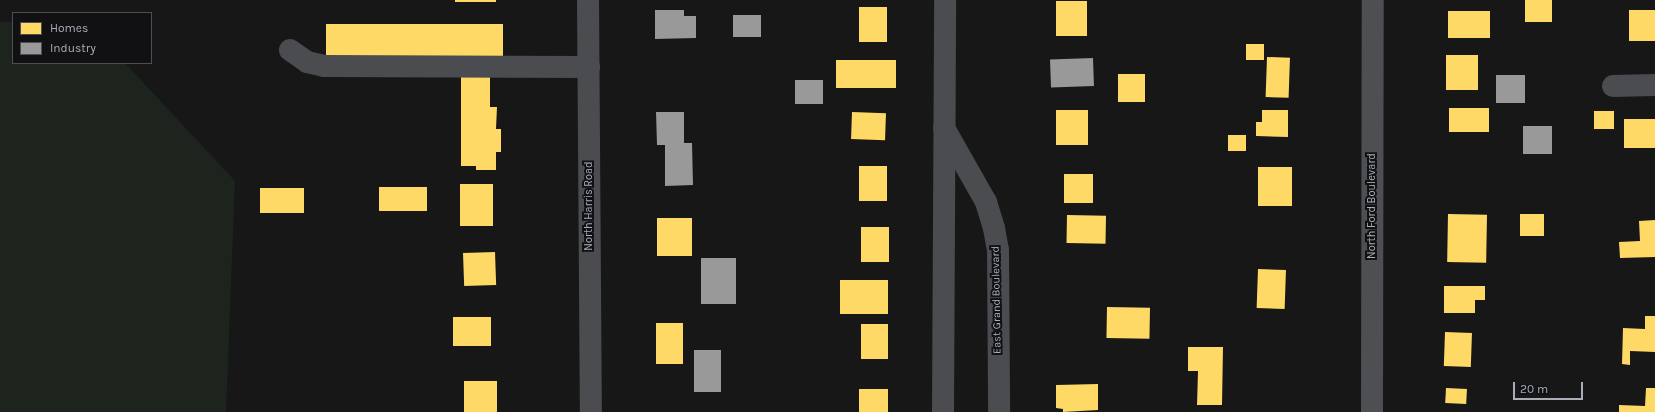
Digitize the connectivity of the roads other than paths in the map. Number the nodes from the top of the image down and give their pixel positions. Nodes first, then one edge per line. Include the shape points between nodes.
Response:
1 (588, 0) edge
2 (945, 0) edge
3 (1373, 0) edge
4 (290, 50) dead end
5 (589, 67) junction
6 (1655, 85) edge
7 (1613, 86) dead end
8 (944, 127) junction
9 (591, 412) edge
10 (943, 412) edge
11 (999, 412) edge
12 (1372, 412) edge

1 - 5 street, North Harris Road
2 - 8 street, East Grand Boulevard
3 - 12 main road, North Ford Boulevard
4 - 5 street via 307,62 324,66
5 - 9 street, North Harris Road
6 - 7 street
8 - 10 street, East Grand Boulevard
8 - 11 street, East Grand Boulevard via 986,202 994,228 998,250

